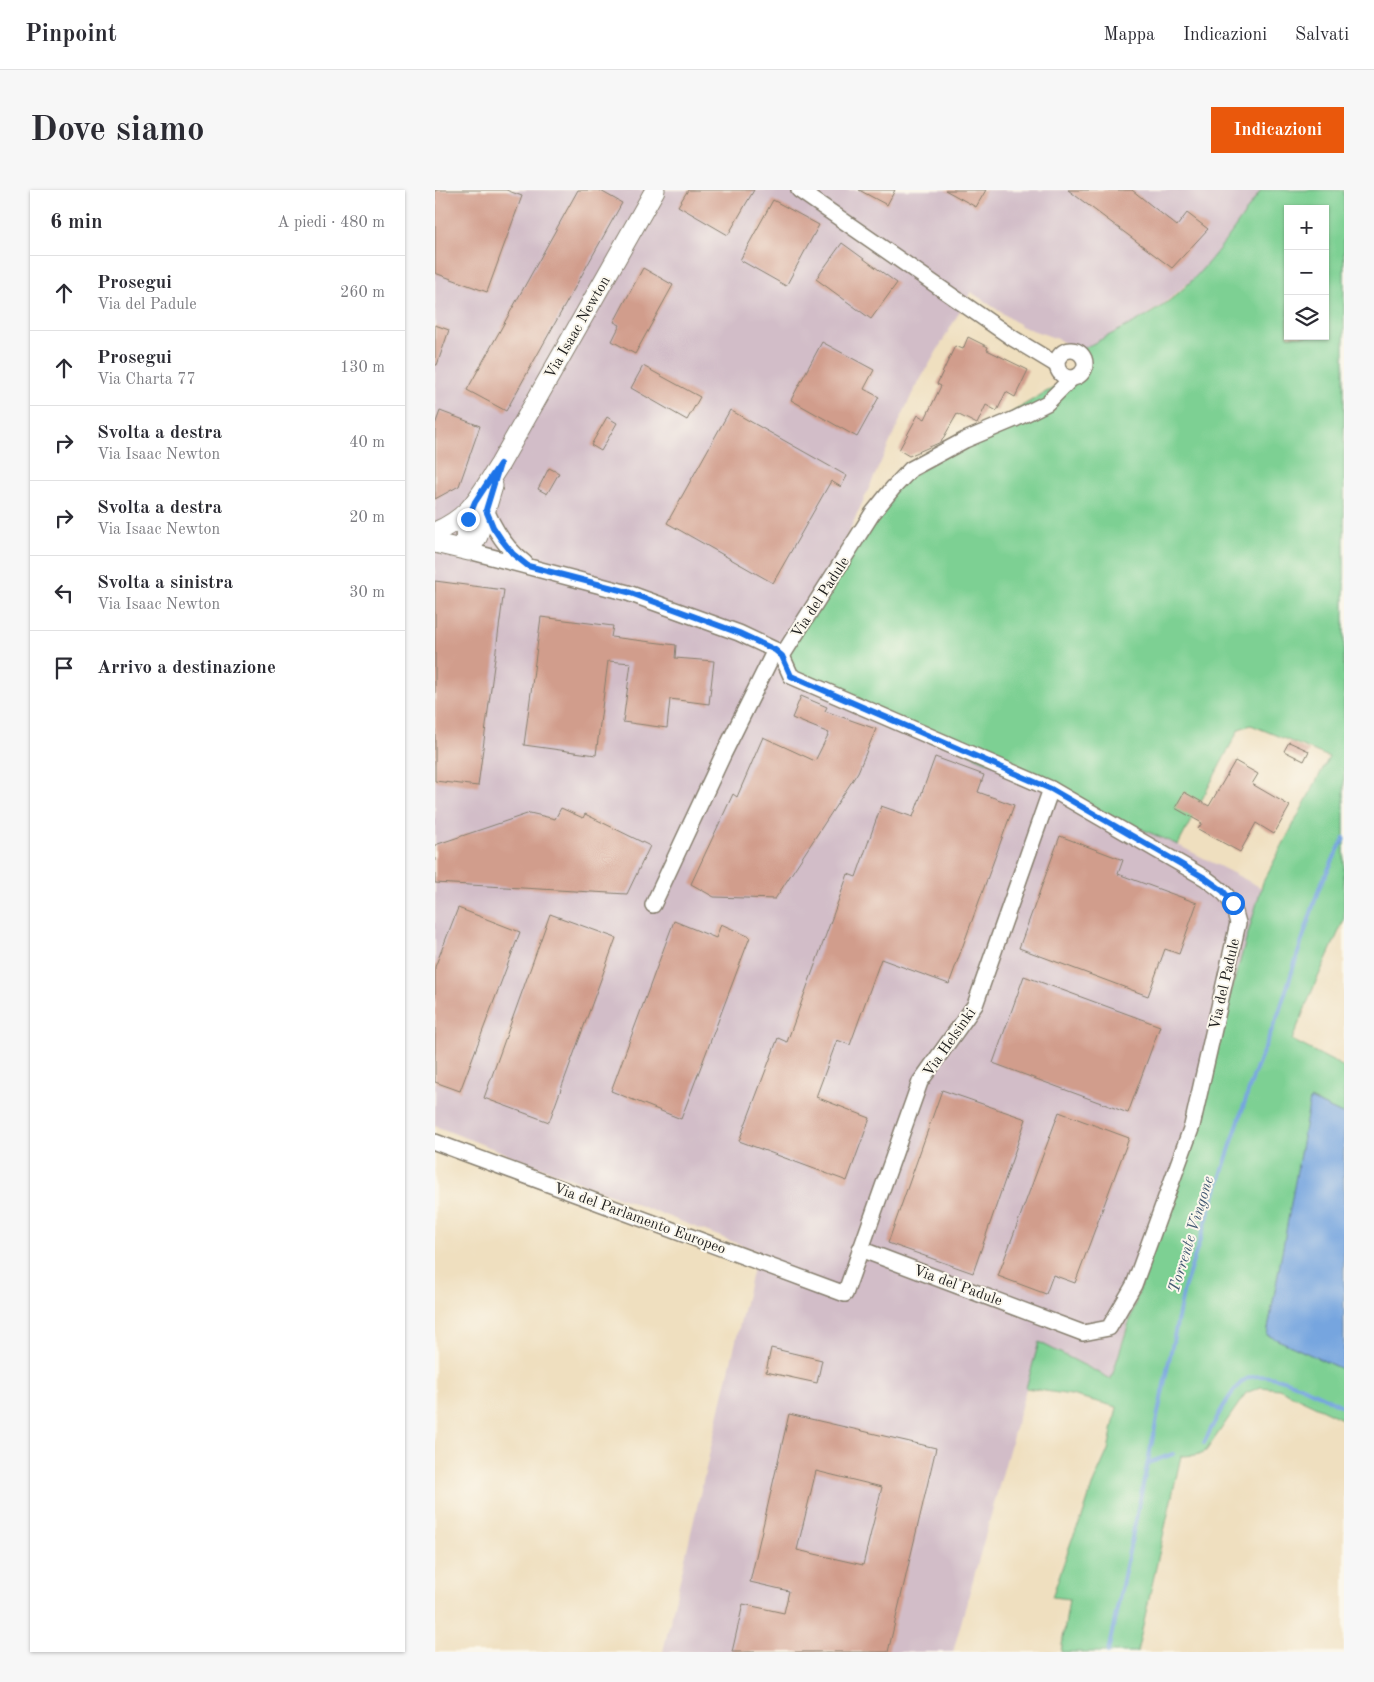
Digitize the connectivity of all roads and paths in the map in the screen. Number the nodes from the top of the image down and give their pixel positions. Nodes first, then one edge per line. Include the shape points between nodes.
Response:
1 (655, 190) edge
2 (799, 190) edge
3 (1060, 359) junction
4 (1072, 378) junction
5 (479, 508) junction
6 (435, 532) edge
7 (435, 542) edge
8 (469, 551) junction
9 (528, 566) junction
10 (778, 653) junction
11 (1051, 789) junction
12 (653, 904) dead end
13 (435, 1142) edge
14 (860, 1249) junction
15 (845, 1294) joint

1 - 5 street, Via Isaac Newton via 500,464
2 - 3 street, Via del Padule via 1014,339
3 - 4 street, Via del Padule via 1057,370 1063,377
3 - 4 street, Via del Padule via 1075,351 1084,359 1083,372
4 - 10 street, Via del Padule via 1047,403 965,440 911,469 872,514
5 - 6 street
5 - 8 street, Via Isaac Newton via 477,539
5 - 9 street via 513,554
7 - 8 street
8 - 9 street
9 - 10 street via 628,592 739,633
10 - 11 street, Via del Padule via 791,676
10 - 12 street via 723,756
11 - 14 street, Via Helsinki via 975,1006 920,1082
11 - 14 street, Via del Padule via 1205,878 1233,903 1238,923 1192,1126 1134,1285 1109,1328 1083,1333
13 - 15 street, Via del Parlamento Europeo
14 - 15 street, Via Helsinki

